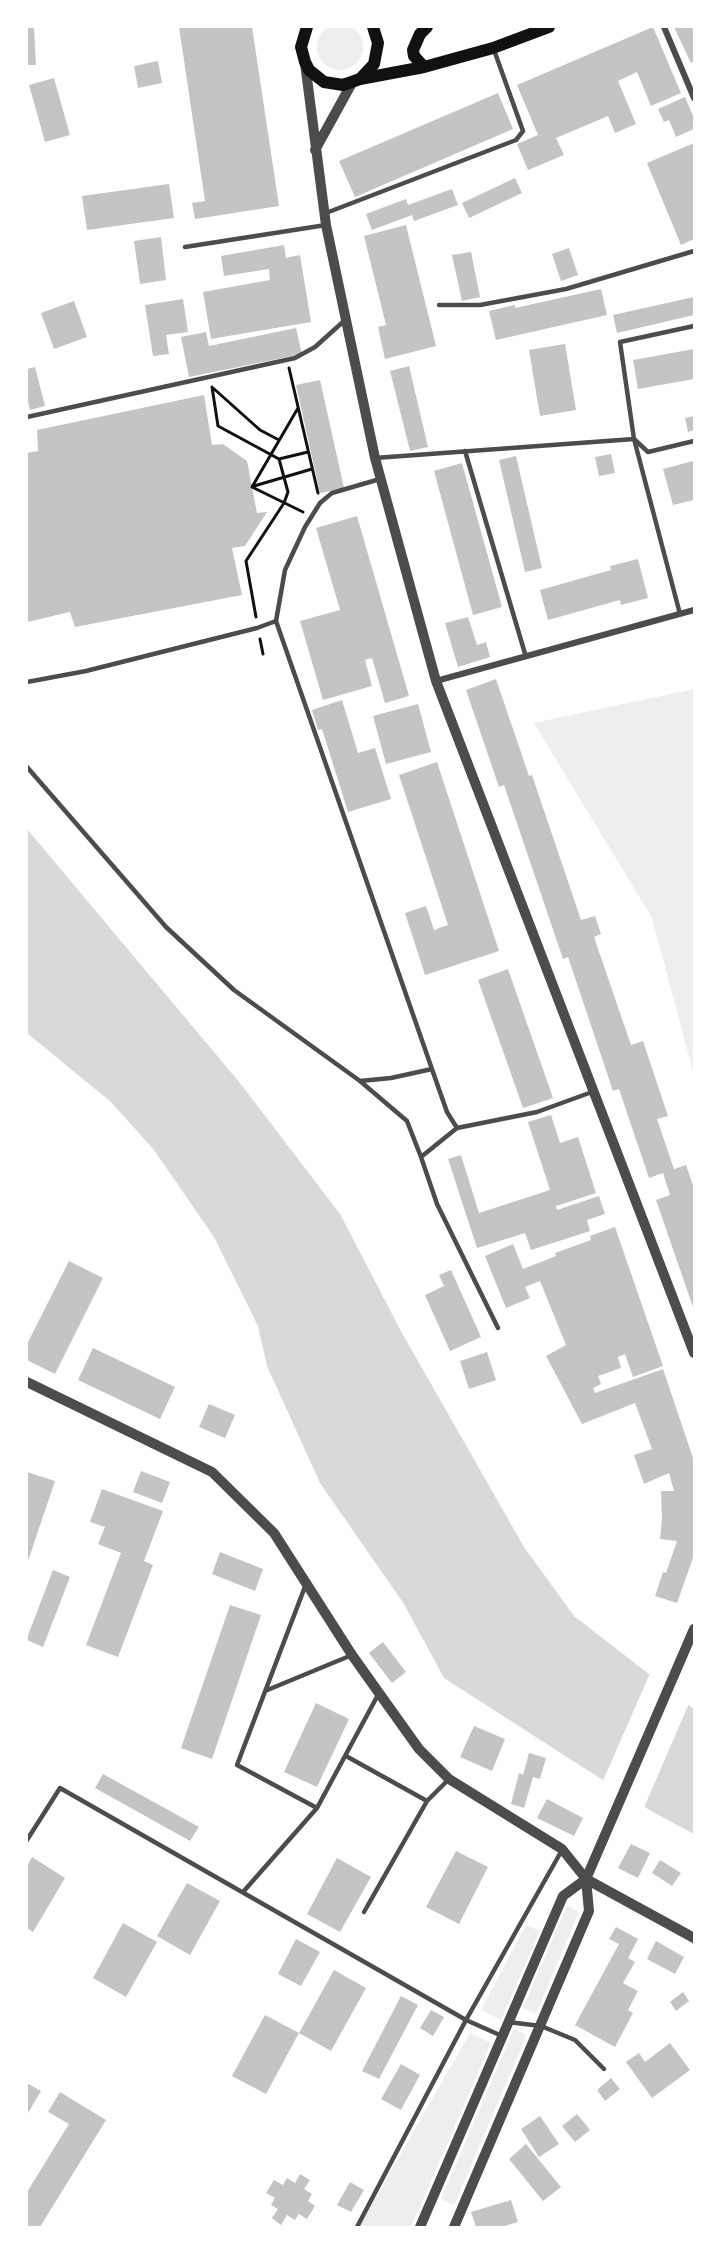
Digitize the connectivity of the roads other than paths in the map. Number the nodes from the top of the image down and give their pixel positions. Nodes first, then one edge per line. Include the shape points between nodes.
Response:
1 (297, 27) edge
2 (307, 27) edge
3 (373, 27) edge
4 (427, 27) edge
5 (549, 27) edge
6 (664, 27) edge
7 (302, 39) junction
8 (493, 48) junction
9 (305, 62) junction
10 (424, 67) junction
11 (356, 81) junction
12 (694, 98) edge
13 (315, 151) junction
14 (325, 219) junction
15 (185, 247) dead end
16 (694, 251) edge
17 (439, 304) dead end
18 (346, 320) junction
19 (694, 326) edge
20 (27, 417) edge
21 (634, 440) junction
22 (694, 441) edge
23 (465, 451) junction
24 (375, 458) junction
25 (380, 479) junction
26 (694, 610) edge
27 (681, 614) junction
28 (276, 621) junction
29 (526, 657) junction
30 (436, 681) junction
31 (27, 682) edge
32 (27, 767) edge
33 (432, 1069) junction
34 (360, 1081) junction
35 (592, 1092) junction
36 (457, 1128) junction
37 (421, 1157) junction
38 (498, 1328) dead end
39 (694, 1353) edge
40 (27, 1382) edge
41 (306, 1583) junction
42 (694, 1629) edge
43 (352, 1655) junction
44 (265, 1691) junction
45 (379, 1694) junction
46 (346, 1756) junction
47 (449, 1779) junction
48 (427, 1801) junction
49 (317, 1808) junction
50 (27, 1840) edge
51 (562, 1849) junction
52 (586, 1879) junction
53 (243, 1892) junction
54 (364, 1912) dead end
55 (694, 1938) edge
56 (466, 2020) junction
57 (508, 2022) junction
58 (541, 2026) junction
59 (502, 2036) junction
60 (604, 2069) dead end
61 (357, 2227) edge
62 (420, 2227) edge
63 (454, 2227) edge

1 - 7 main road
2 - 7 main road
3 - 11 main road via 377,57 370,70
4 - 10 main road via 413,50
5 - 8 main road
6 - 12 street
7 - 9 main road
8 - 10 main road
8 - 14 lane via 523,131 516,140
9 - 11 main road via 324,82
9 - 13 street
10 - 11 main road
11 - 13 street
13 - 14 street
14 - 15 lane
14 - 18 street
16 - 17 lane via 566,289 480,305
18 - 20 lane via 315,347 295,358
18 - 24 street
19 - 21 lane via 620,342
21 - 22 lane via 648,452
21 - 23 lane
21 - 27 lane
23 - 24 lane
23 - 29 lane
24 - 25 street
25 - 28 lane via 332,492 320,503 285,570
25 - 30 street
26 - 27 street
27 - 29 street
28 - 31 lane via 86,671
28 - 33 lane
29 - 30 street
30 - 35 street
32 - 34 lane via 166,927 234,990
33 - 34 lane
33 - 36 lane
34 - 37 lane via 407,1121
35 - 36 lane via 537,1112
35 - 39 street
36 - 37 lane
37 - 38 lane via 437,1204
40 - 41 street via 212,1472 274,1533
41 - 43 street
41 - 44 lane
42 - 52 street
43 - 44 lane
43 - 45 street
44 - 49 lane via 237,1765
45 - 46 lane
45 - 47 street via 419,1749
46 - 48 lane
46 - 49 lane
47 - 48 lane
47 - 51 street
48 - 54 lane
49 - 53 lane
50 - 53 lane via 60,1788
51 - 52 street
51 - 56 lane
52 - 55 street
52 - 57 street via 563,1896
52 - 58 street via 589,1911
53 - 56 lane
56 - 59 lane
56 - 61 lane
57 - 58 lane
57 - 59 street
58 - 60 lane via 575,2040
58 - 63 street
59 - 62 street

